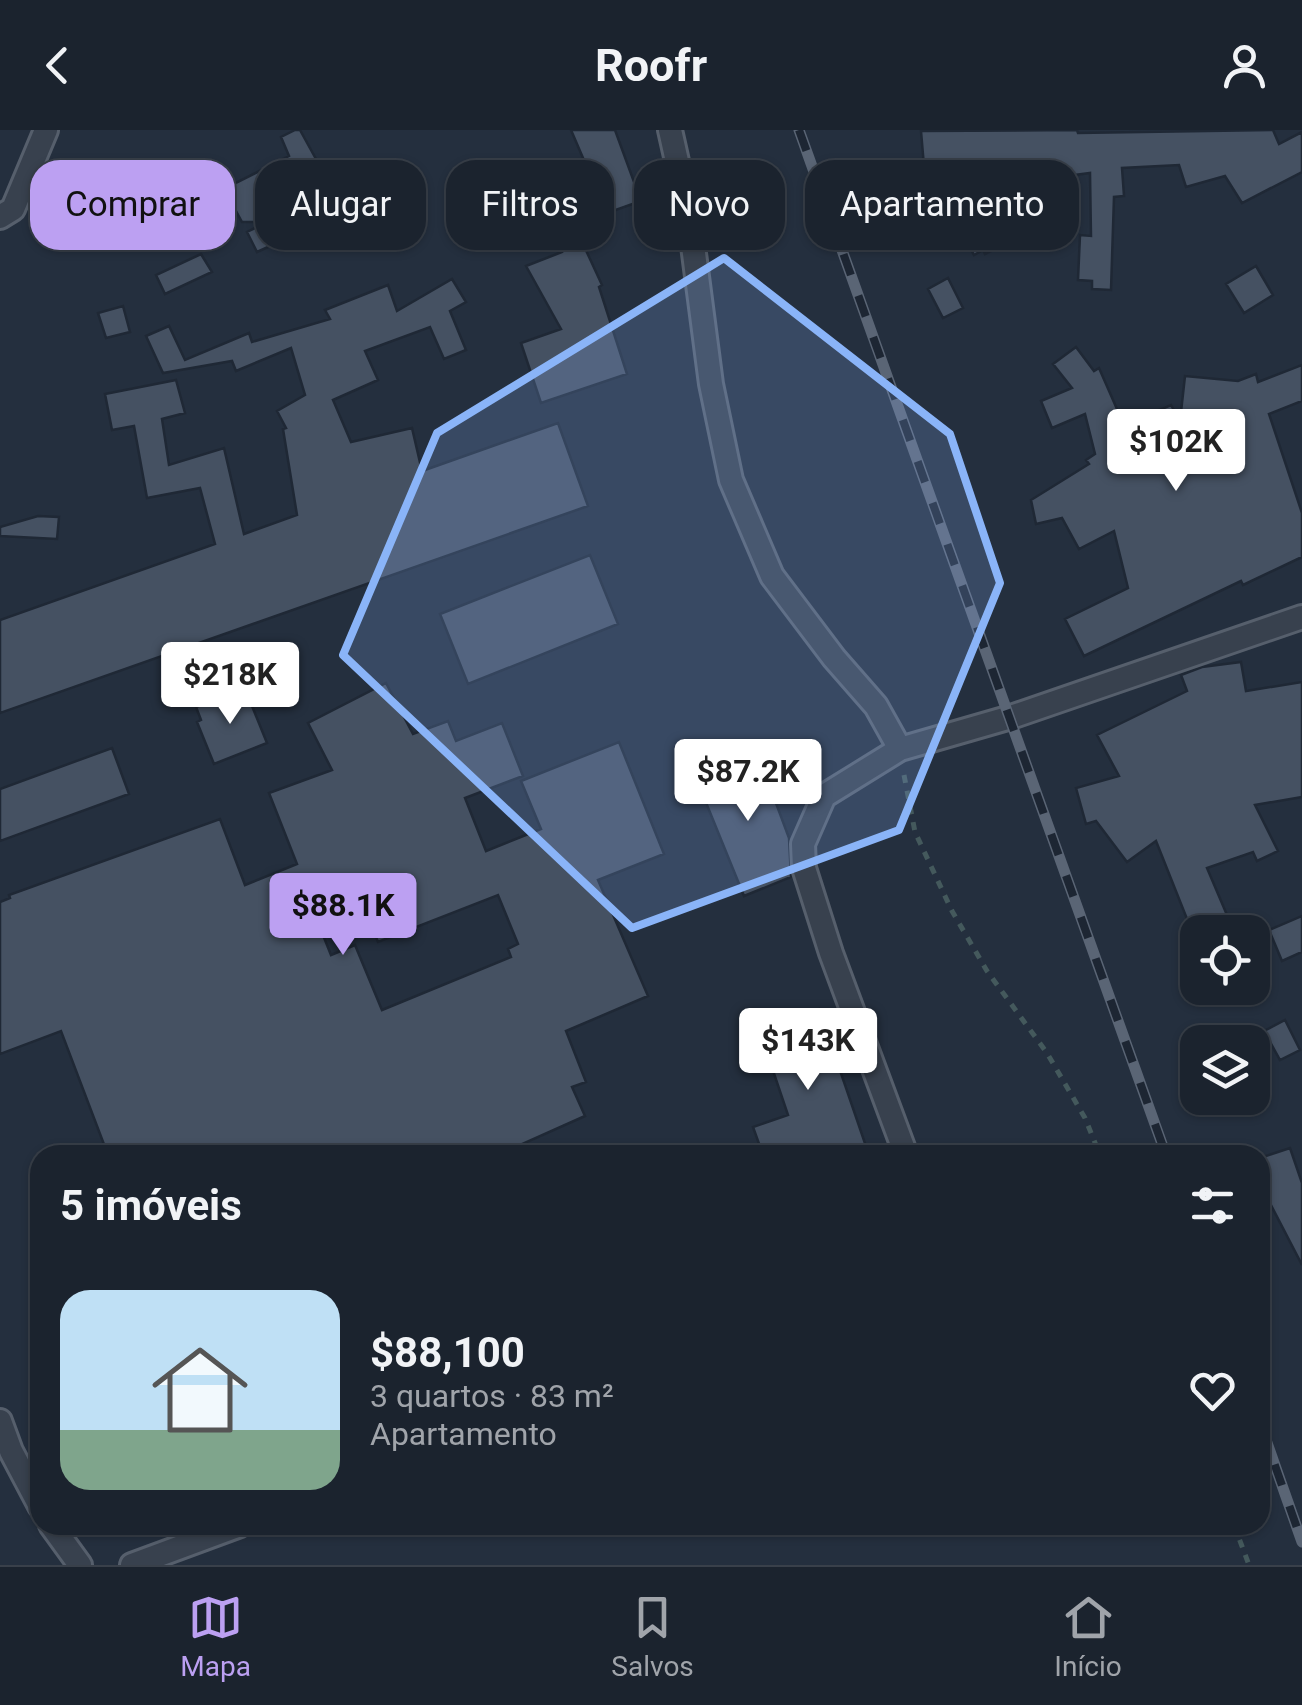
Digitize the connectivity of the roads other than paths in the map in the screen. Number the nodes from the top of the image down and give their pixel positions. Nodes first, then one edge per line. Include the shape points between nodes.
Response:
1 (46, 130) edge
2 (670, 130) edge
3 (0, 218) edge
4 (1302, 618) edge
5 (900, 749) junction
6 (902, 1145) edge
7 (0, 1421) edge
8 (30, 1488) edge
9 (59, 1535) edge
10 (213, 1535) edge
11 (80, 1565) edge
12 (132, 1565) edge

1 - 3 street via 13,209
2 - 5 street via 731,480 772,576 876,706
4 - 5 street
5 - 6 street via 824,796 803,844 804,868 831,953
7 - 8 street
9 - 11 street
10 - 12 street

